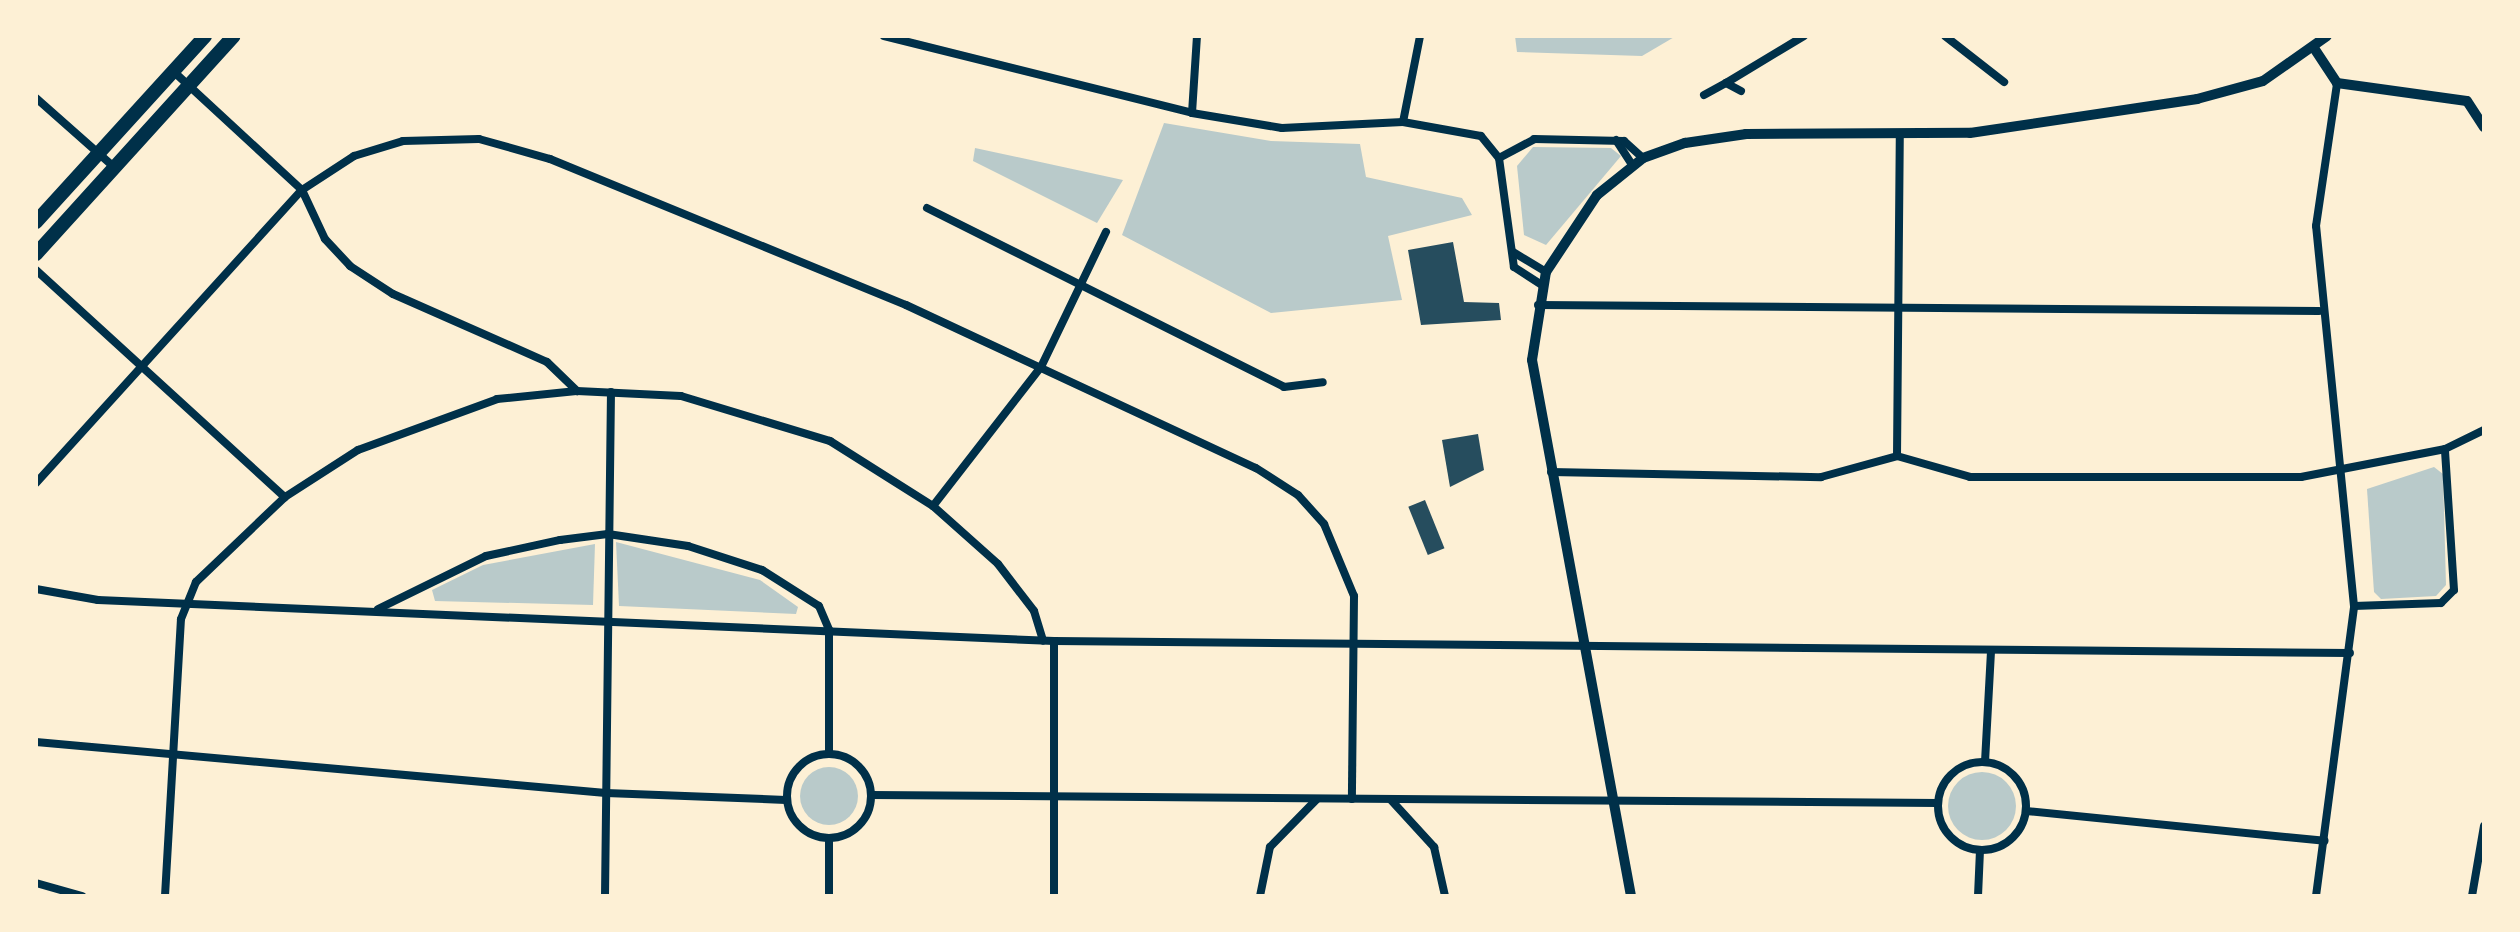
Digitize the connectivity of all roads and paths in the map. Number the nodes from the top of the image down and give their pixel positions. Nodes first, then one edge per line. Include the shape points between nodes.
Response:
1 (206, 36) edge
2 (234, 36) edge
3 (886, 36) edge
4 (1197, 36) edge
5 (1420, 36) edge
6 (1804, 36) edge
7 (1945, 36) edge
8 (2327, 36) edge
9 (2314, 48) junction
10 (222, 49) junction
11 (173, 71) junction
12 (2004, 82) dead end
13 (1726, 83) junction
14 (2337, 83) junction
15 (189, 85) junction
16 (1741, 91) dead end
17 (1704, 95) dead end
18 (36, 98) edge
19 (1192, 113) junction
20 (1403, 122) junction
21 (2484, 127) edge
22 (1900, 135) junction
23 (1616, 140) junction
24 (98, 153) junction
25 (1499, 158) junction
26 (1643, 158) junction
27 (1633, 166) junction
28 (115, 168) junction
29 (302, 190) junction
30 (927, 208) dead end
31 (36, 222) edge
32 (1106, 232) dead end
33 (1512, 251) junction
34 (36, 254) edge
35 (36, 270) edge
36 (1546, 272) junction
37 (1082, 281) junction
38 (1542, 285) junction
39 (1537, 305) junction
40 (1899, 308) junction
41 (2319, 311) junction
42 (142, 365) junction
43 (1041, 367) junction
44 (1323, 382) dead end
45 (577, 391) junction
46 (611, 392) junction
47 (2484, 430) edge
48 (2445, 449) junction
49 (1897, 456) junction
50 (1551, 472) junction
51 (2343, 473) junction
52 (36, 483) edge
53 (285, 497) junction
54 (933, 506) junction
55 (608, 534) junction
56 (36, 589) edge
57 (183, 603) junction
58 (2354, 606) junction
59 (377, 609) junction
60 (606, 620) junction
61 (829, 630) junction
62 (1043, 641) junction
63 (1054, 641) junction
64 (1355, 644) junction
65 (1585, 645) junction
66 (1991, 651) junction
67 (2350, 653) junction
68 (36, 742) edge
69 (173, 752) junction
70 (829, 753) junction
71 (1985, 762) junction
72 (606, 793) junction
73 (871, 795) junction
74 (1053, 796) junction
75 (1318, 799) junction
76 (1352, 799) junction
77 (1391, 799) junction
78 (786, 800) junction
79 (1614, 801) junction
80 (1938, 803) junction
81 (2026, 811) junction
82 (2484, 826) edge
83 (829, 838) junction
84 (2324, 841) junction
85 (1980, 851) junction
86 (36, 883) edge
87 (82, 896) edge
88 (165, 896) edge
89 (605, 896) edge
90 (829, 896) edge
91 (1054, 896) edge
92 (1260, 896) edge
93 (1445, 896) edge
94 (1631, 896) edge
95 (1978, 896) edge
96 (2316, 896) edge
97 (2472, 896) edge

1 - 10 street
1 - 11 main road
2 - 10 main road
3 - 19 street
4 - 19 street
5 - 20 street
6 - 13 street
7 - 12 street
8 - 9 street
9 - 14 street
9 - 22 street via 2263,81 2197,99 1970,133
10 - 15 main road
11 - 15 street
11 - 24 main road
13 - 16 street
13 - 17 street
14 - 21 street via 2467,101
14 - 41 street via 2316,226
15 - 28 main road
15 - 29 street
18 - 24 street
19 - 20 street via 1282,128
20 - 25 street via 1481,136
22 - 26 street via 1746,134
22 - 40 street
23 - 25 street via 1534,139
23 - 26 street
23 - 27 street
24 - 28 street
24 - 31 main road
25 - 33 street
26 - 27 street
27 - 36 street via 1597,195
28 - 34 main road
29 - 42 street
29 - 43 street via 354,156 403,141 479,139 550,159
29 - 45 street via 325,239 350,266 393,294 547,362
30 - 37 street
32 - 37 street
33 - 36 street
33 - 38 street via 1514,267
35 - 42 street
36 - 38 street
37 - 43 street
37 - 44 street via 1284,387
38 - 39 street
39 - 40 street
39 - 50 street via 1532,360
40 - 41 street
40 - 49 street
41 - 51 street
42 - 52 street
42 - 53 street
43 - 54 street
43 - 64 street via 1256,468 1298,495 1344,561
45 - 46 street
45 - 53 street via 497,399 423,422 358,450
46 - 54 street via 681,396 758,414 830,441
46 - 55 street
47 - 48 street
48 - 51 street
48 - 58 street via 2454,590 2441,603
49 - 50 street via 1821,477
49 - 51 street via 1970,477
50 - 65 street
51 - 58 street
53 - 57 street via 196,582
54 - 62 street via 998,564 1034,611
55 - 59 street via 486,556
55 - 60 street
55 - 61 street via 688,546 762,570 819,606
56 - 57 street
57 - 59 street
57 - 69 street
58 - 67 street
59 - 60 street
60 - 61 street
60 - 72 street
61 - 62 street
61 - 70 street
62 - 63 street
63 - 64 street
63 - 74 street
64 - 65 street
64 - 76 street
65 - 66 street
65 - 79 street
66 - 67 street
66 - 71 street
67 - 84 street
68 - 69 street
69 - 72 street
69 - 88 street
70 - 73 street via 863,770
70 - 78 street via 793,773
71 - 80 street via 1958,769
71 - 81 street via 2020,783
72 - 78 street
72 - 89 street
73 - 74 street
73 - 83 street via 864,820
74 - 75 street
74 - 91 street
75 - 76 street
75 - 92 street via 1270,847
76 - 77 street
77 - 79 street
77 - 93 street via 1434,847
78 - 83 street via 796,823
79 - 80 street
79 - 94 street
80 - 85 street via 1944,830
81 - 84 street
81 - 85 street via 2006,844
82 - 97 street
83 - 90 street
84 - 96 street
85 - 95 street
86 - 87 street

